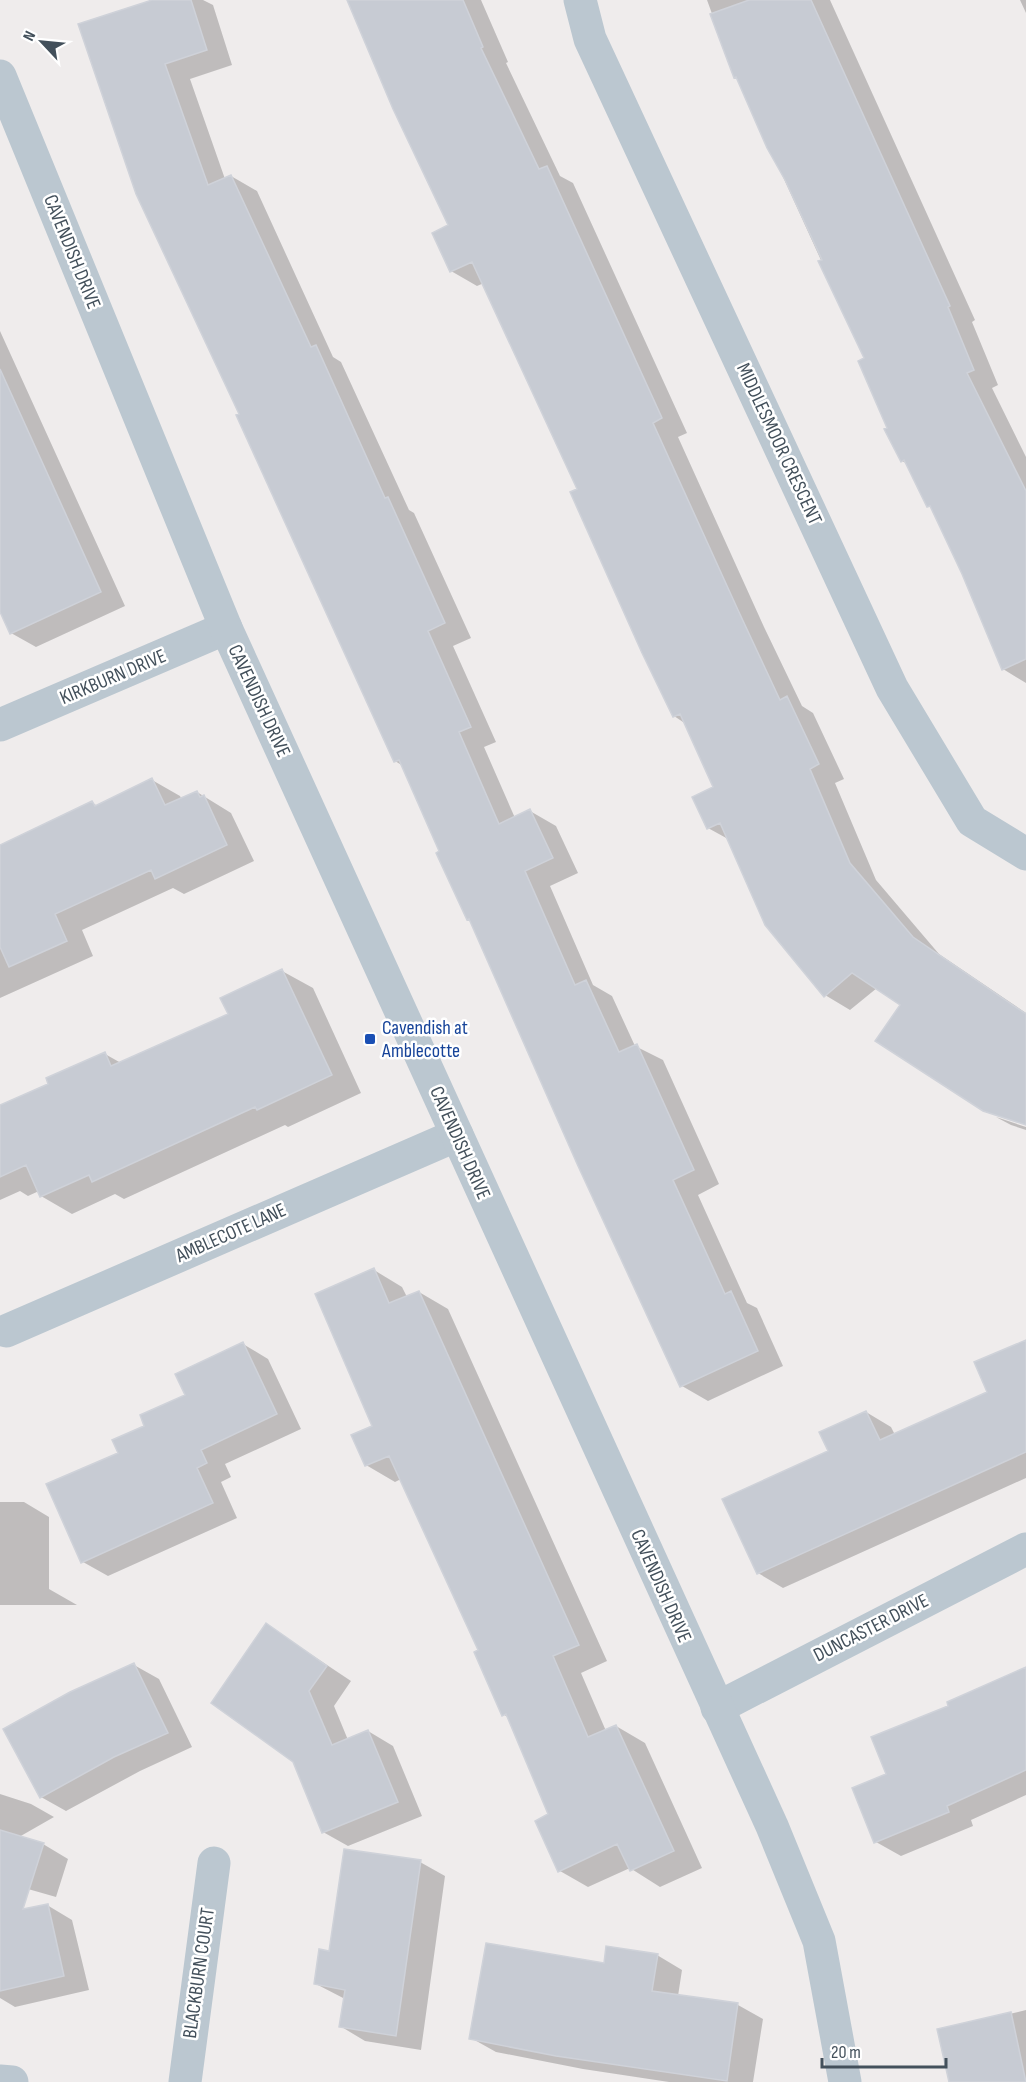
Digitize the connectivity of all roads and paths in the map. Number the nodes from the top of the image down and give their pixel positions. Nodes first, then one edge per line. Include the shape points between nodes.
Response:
1 (580, 0) edge
2 (0, 76) edge
3 (225, 628) junction
4 (0, 725) edge
5 (1026, 854) edge
6 (457, 1135) junction
7 (6, 1331) dead end
8 (1026, 1549) edge
9 (717, 1708) junction
10 (214, 1863) dead end
11 (0, 2081) edge
12 (12, 2082) edge
13 (184, 2082) edge
14 (845, 2082) edge

1 - 5 street, MIDDLESMOOR CRESCENT via 590,39 892,688 972,821
2 - 3 street, CAVENDISH DRIVE
3 - 4 street, KIRKBURN DRIVE
3 - 6 street, CAVENDISH DRIVE
6 - 7 street, AMBLECOTE LANE
6 - 9 street, CAVENDISH DRIVE
8 - 9 street, DUNCASTER DRIVE
9 - 14 street, CAVENDISH DRIVE via 772,1826 819,1941
10 - 13 street, BLACKBURN COURT
11 - 12 street

